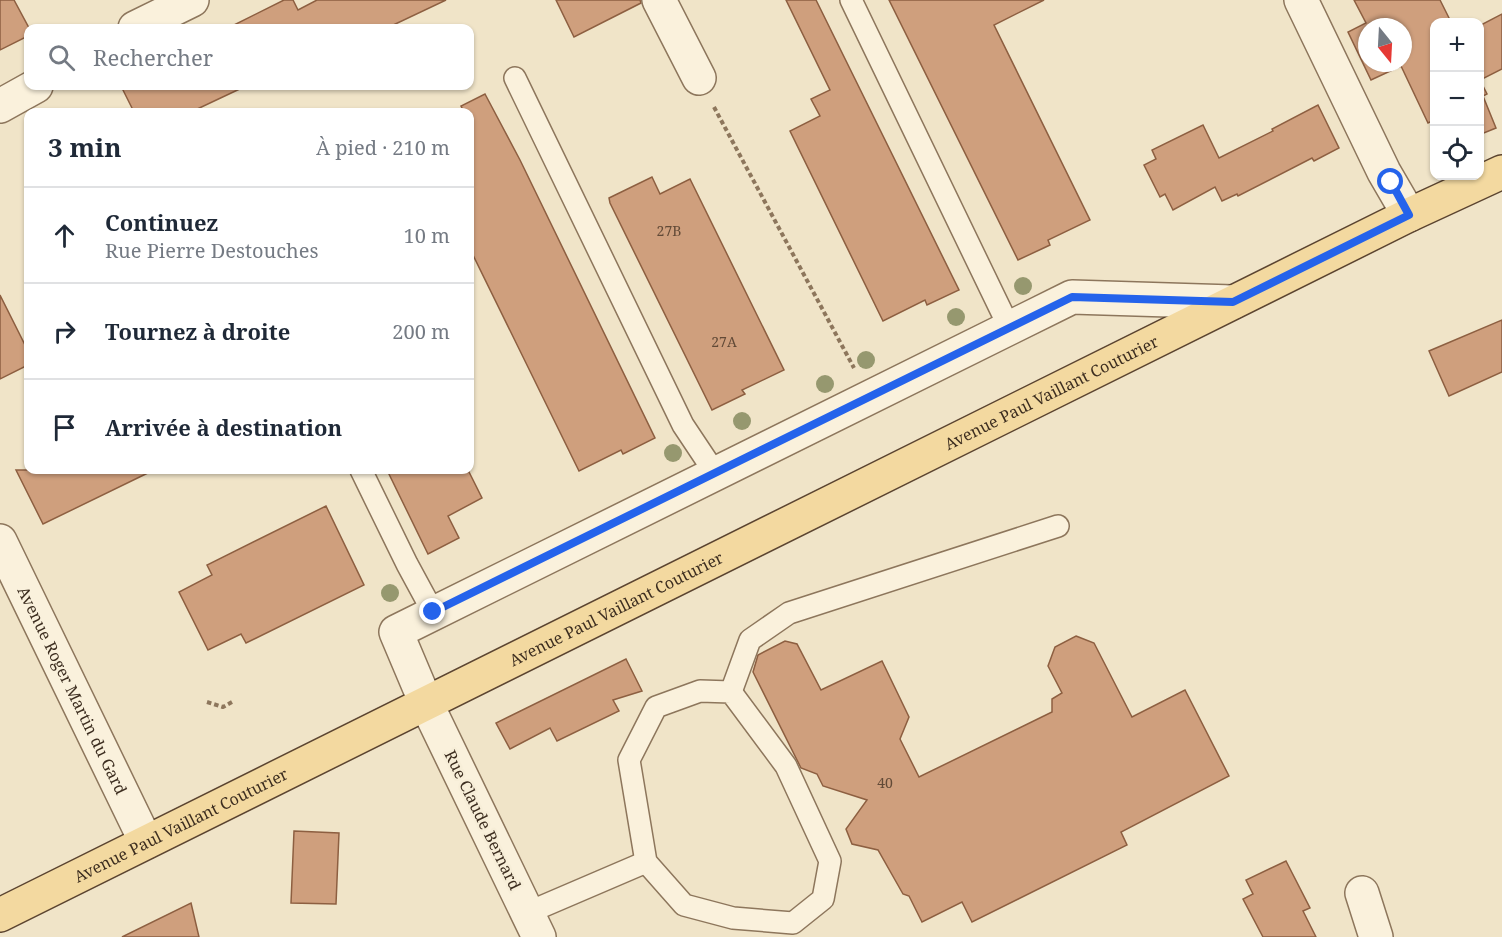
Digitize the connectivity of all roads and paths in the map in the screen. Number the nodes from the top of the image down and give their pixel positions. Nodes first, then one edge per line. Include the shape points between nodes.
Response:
1 (192, 0) edge
2 (659, 0) edge
3 (851, 0) edge
4 (1301, 0) edge
5 (143, 24) edge
6 (515, 78) dead end
7 (699, 78) joint
8 (29, 90) edge
9 (0, 106) edge
10 (1502, 172) edge
11 (1409, 215) junction
12 (1233, 302) junction
13 (1009, 327) junction
14 (870, 398) junction
15 (715, 473) junction
16 (363, 474) edge
17 (1058, 526) dead end
18 (0, 541) edge
19 (433, 612) junction
20 (396, 632) joint
21 (731, 692) junction
22 (234, 701) dead end
23 (207, 702) dead end
24 (426, 703) junction
25 (146, 842) junction
26 (646, 862) junction
27 (1362, 893) dead end
28 (0, 915) edge
29 (533, 925) edge
30 (797, 930) edge
31 (1376, 937) edge

1 - 5 street
2 - 7 street
3 - 13 lane
4 - 11 street via 1384,172
6 - 15 lane via 683,425
7 - 14 path
8 - 9 street
10 - 11 main road, Avenue Paul Vaillant Couturier
11 - 12 main road, Avenue Paul Vaillant Couturier
12 - 13 street, Avenue Paul Vaillant Couturier via 1072,297
12 - 24 main road, Avenue Paul Vaillant Couturier
13 - 14 street, Avenue Paul Vaillant Couturier
14 - 15 street, Avenue Paul Vaillant Couturier
15 - 19 street, Avenue Paul Vaillant Couturier
16 - 19 lane
17 - 21 lane via 789,613 750,640
18 - 25 street, Avenue Roger Martin du Gard
19 - 20 street, Avenue Paul Vaillant Couturier
20 - 24 street, Rue Claude Bernard
21 - 26 lane via 700,691 656,707 629,760
21 - 30 lane via 786,765 830,861 823,899
22 - 23 path via 223,707
24 - 25 main road, Avenue Paul Vaillant Couturier
24 - 29 street, Rue Claude Bernard
25 - 28 main road, Avenue Paul Vaillant Couturier
26 - 29 lane
26 - 30 lane via 684,905
27 - 31 street

